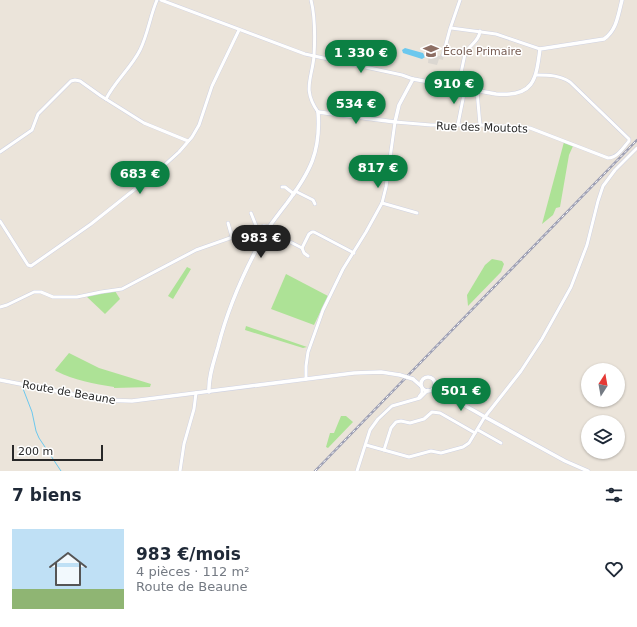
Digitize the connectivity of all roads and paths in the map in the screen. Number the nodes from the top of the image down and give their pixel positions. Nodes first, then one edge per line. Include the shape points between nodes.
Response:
1 (157, 0) edge
2 (161, 0) edge
3 (311, 0) edge
4 (460, 0) edge
5 (622, 0) edge
6 (451, 28) junction
7 (240, 30) junction
8 (480, 31) junction
9 (540, 49) junction
10 (443, 55) dead end
11 (314, 56) junction
12 (536, 75) junction
13 (412, 79) junction
14 (458, 87) junction
15 (465, 89) junction
16 (477, 92) junction
17 (106, 99) junction
18 (318, 112) junction
19 (395, 122) junction
20 (458, 124) junction
21 (480, 125) junction
22 (188, 141) junction
23 (637, 148) edge
24 (0, 152) edge
25 (282, 187) dead end
26 (294, 193) junction
27 (382, 202) junction
28 (315, 204) dead end
29 (251, 213) dead end
30 (417, 213) dead end
31 (0, 221) edge
32 (228, 223) dead end
33 (257, 228) junction
34 (268, 228) junction
35 (232, 237) junction
36 (302, 248) junction
37 (354, 253) junction
38 (308, 256) dead end
39 (0, 307) edge
40 (306, 379) junction
41 (413, 379) junction
42 (423, 379) junction
43 (0, 380) edge
44 (435, 384) junction
45 (422, 387) junction
46 (430, 390) junction
47 (209, 392) junction
48 (196, 393) junction
49 (443, 393) junction
50 (418, 398) junction
51 (485, 417) junction
52 (478, 430) junction
53 (475, 433) junction
54 (501, 443) dead end
55 (366, 445) junction
56 (384, 450) junction
57 (180, 471) edge
58 (358, 471) edge
59 (588, 471) edge

1 - 17 street via 139,50
2 - 7 street
3 - 11 street
4 - 6 street
5 - 9 street via 614,31 604,39
6 - 8 street
6 - 10 street
7 - 11 street
7 - 22 street via 212,86 201,120
8 - 9 street
8 - 14 street via 478,39 465,54
9 - 12 street
11 - 13 street
11 - 18 street via 308,88
12 - 16 street via 531,85 516,94
12 - 21 street, Rue des Moutots via 555,76 570,82 629,141 616,156 608,158 530,128
13 - 14 street
13 - 19 street via 399,105
14 - 15 street
15 - 16 street
15 - 20 street
16 - 21 street
17 - 22 street via 144,123
17 - 24 street via 78,80 71,81 38,114 32,130
18 - 19 street
18 - 26 street via 319,136 315,157
19 - 20 street, Rue des Moutots
19 - 27 street
20 - 21 street, Rue des Moutots
22 - 31 street via 165,166 91,224 31,266
23 - 51 street via 603,186 587,245 567,295 534,354
25 - 26 street
26 - 28 street via 313,200
26 - 34 street
27 - 30 street
27 - 37 street
29 - 33 street
32 - 35 street
33 - 34 street
33 - 35 street
34 - 36 street
34 - 47 street via 224,322 209,380
35 - 39 street via 196,250 122,289 71,297 34,292
36 - 37 street via 312,232
36 - 38 street
37 - 40 street via 343,269 318,320 308,352
40 - 41 street, Route de Beaune, bridge via 371,372
40 - 47 street, Route de Beaune
41 - 42 street
41 - 45 street
42 - 44 street via 430,377
42 - 45 street
43 - 48 street, Route de Beaune via 114,401
44 - 46 street
44 - 49 street
45 - 46 street
45 - 50 street via 422,393
46 - 49 street
46 - 50 street
47 - 48 street, Route de Beaune
48 - 57 street
49 - 51 street
50 - 55 street via 391,407 381,416 372,426
51 - 52 street
51 - 59 street
52 - 53 street
52 - 54 street
53 - 56 street via 467,446 441,453 431,451 407,457
53 - 56 street via 440,413 432,412 424,419 410,423 399,421 394,424
55 - 56 street
55 - 58 street

